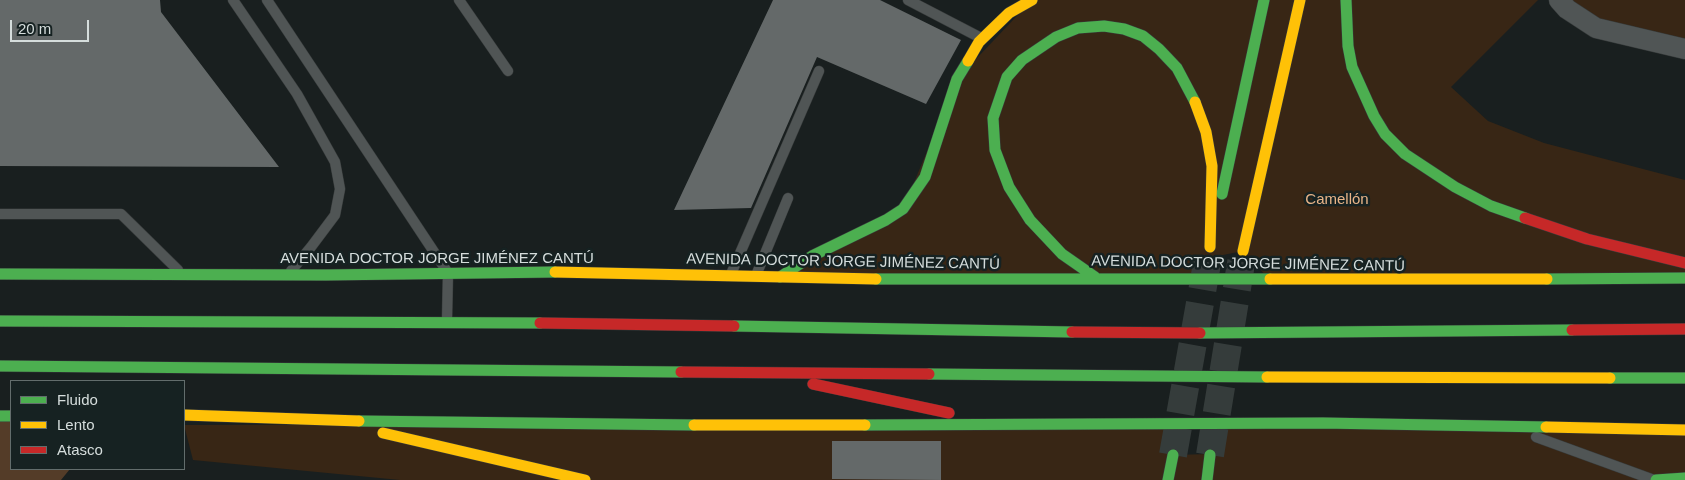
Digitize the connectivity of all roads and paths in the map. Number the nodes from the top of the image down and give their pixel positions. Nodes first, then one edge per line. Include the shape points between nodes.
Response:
1 (233, 0) edge
2 (267, 0) edge
3 (459, 0) edge
4 (908, 0) edge
5 (1032, 0) edge
6 (1264, 0) edge
7 (1300, 0) edge
8 (1346, 0) edge
9 (1559, 0) edge
10 (982, 39) junction
11 (1685, 49) edge
12 (820, 71) dead end
13 (508, 72) dead end
14 (788, 198) dead end
15 (0, 214) edge
16 (1243, 251) tunnel mouth
17 (1685, 263) edge
18 (448, 273) junction
19 (0, 274) edge
20 (183, 274) junction
21 (287, 275) junction
22 (730, 276) junction
23 (756, 276) junction
24 (780, 276) junction
25 (1095, 277) junction
26 (1685, 278) edge
27 (0, 321) edge
28 (447, 321) junction
29 (1685, 329) edge
30 (0, 366) edge
31 (758, 372) junction
32 (1685, 378) edge
33 (185, 415) edge
34 (331, 421) junction
35 (1000, 424) junction
36 (1502, 425) junction
37 (1685, 430) edge
38 (1210, 454) tunnel mouth
39 (1173, 455) tunnel mouth
40 (1685, 478) edge
41 (586, 480) edge
42 (1168, 480) edge
43 (1207, 480) edge
44 (1655, 480) edge

1 - 21 lane via 297,94 335,162 340,189 335,215
2 - 18 lane
3 - 13 lane
4 - 10 lane
5 - 10 main road via 1009,13
6 - 25 main road via 1209,252 1212,166 1206,132 1191,91 1160,49 1144,36 1124,29 1104,26 1078,28 1039,47 1007,77 993,118 995,150 1009,187 1030,220 1062,254
7 - 16 main road
8 - 17 main road via 1352,67 1384,134 1405,154 1448,183 1491,206 1587,240
9 - 11 street via 1566,9 1596,28
10 - 24 main road via 957,79 925,177 903,209
12 - 22 lane
14 - 23 lane
15 - 20 lane via 121,214
18 - 21 main road, AVENIDA DOCTOR JORGE JIMÉNEZ CANTÚ
18 - 22 main road, AVENIDA DOCTOR JORGE JIMÉNEZ CANTÚ
18 - 28 lane
19 - 20 main road, AVENIDA DOCTOR JORGE JIMÉNEZ CANTÚ
20 - 21 main road, AVENIDA DOCTOR JORGE JIMÉNEZ CANTÚ
22 - 23 main road, AVENIDA DOCTOR JORGE JIMÉNEZ CANTÚ
23 - 24 main road, AVENIDA DOCTOR JORGE JIMÉNEZ CANTÚ
24 - 25 main road, AVENIDA DOCTOR JORGE JIMÉNEZ CANTÚ via 935,280
25 - 26 main road, AVENIDA DOCTOR JORGE JIMÉNEZ CANTÚ
27 - 28 main road
28 - 29 main road via 1146,333
30 - 31 main road
31 - 32 main road via 1164,378
31 - 35 main road
33 - 34 main road
34 - 35 main road via 750,426
34 - 41 main road
35 - 36 main road via 1324,422
36 - 37 main road
36 - 44 lane
38 - 43 main road
39 - 42 main road
40 - 44 main road

